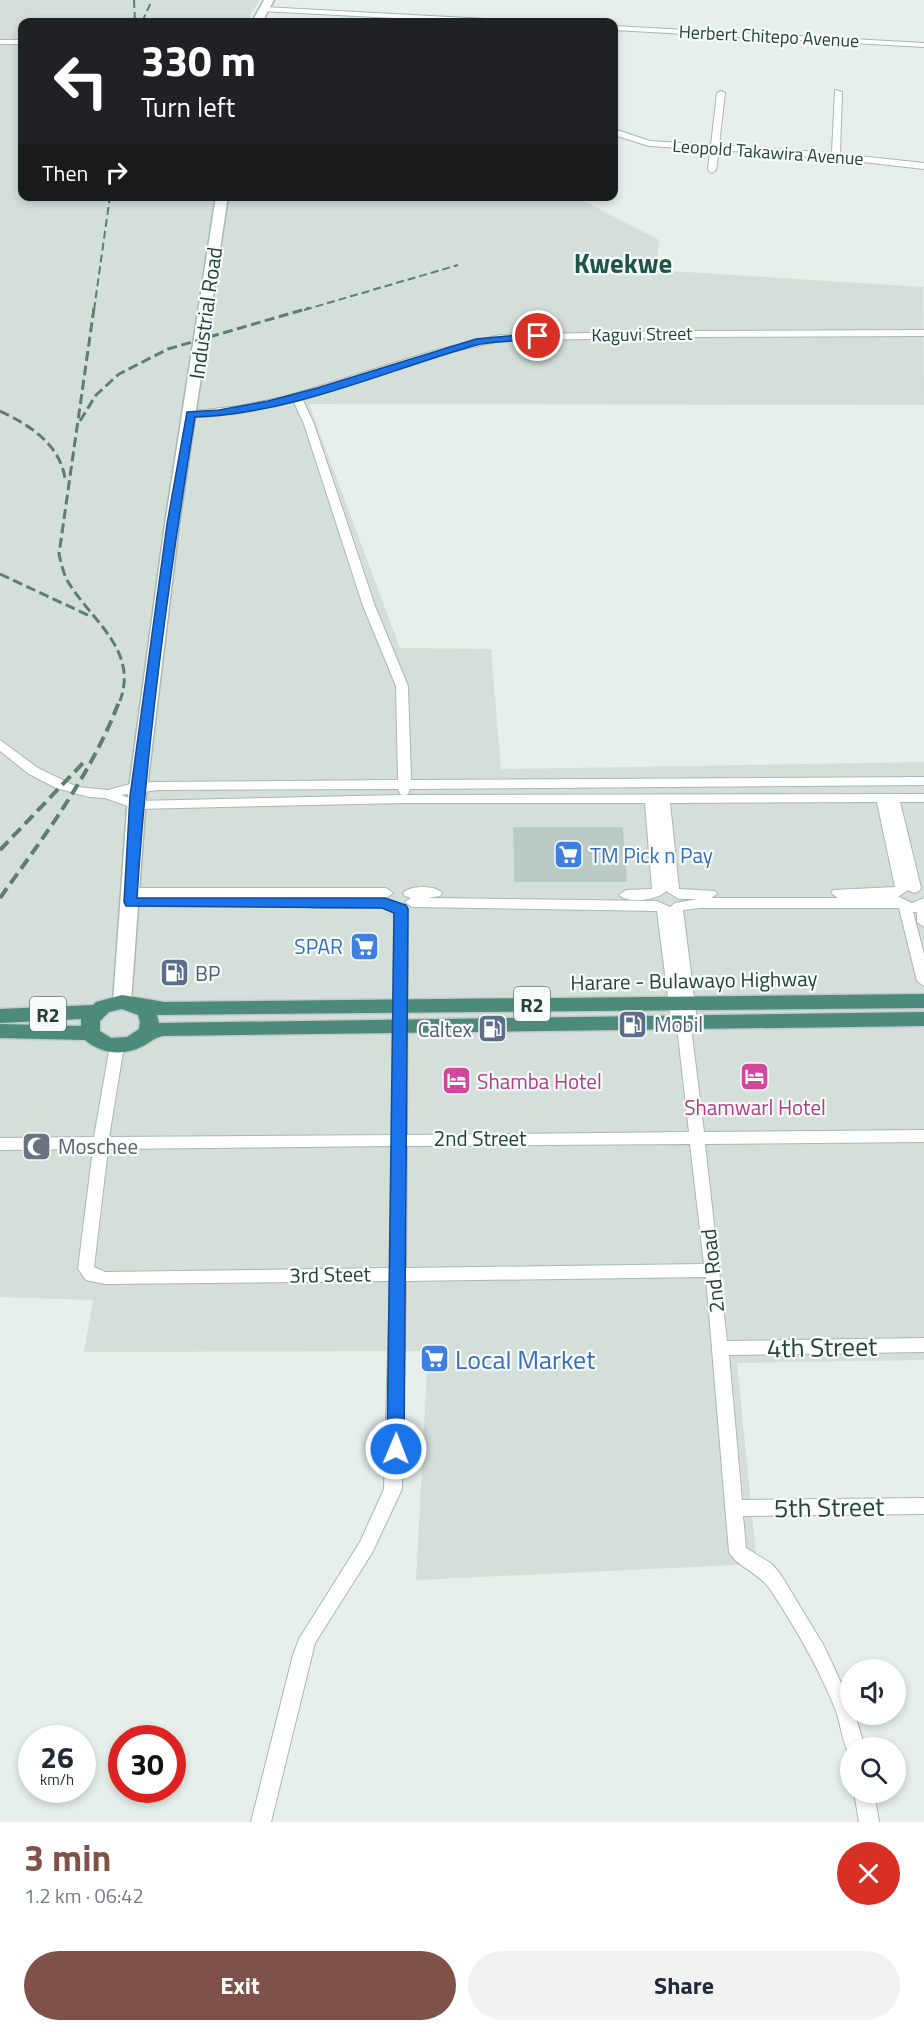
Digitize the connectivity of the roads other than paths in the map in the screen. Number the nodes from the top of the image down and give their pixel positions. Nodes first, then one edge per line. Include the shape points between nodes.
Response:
1 (267, 5) edge
2 (259, 18) edge
3 (378, 18) edge
4 (618, 28) edge
5 (0, 42) edge
6 (18, 42) edge
7 (924, 45) edge
8 (838, 92) dead end
9 (721, 93) dead end
10 (618, 133) edge
11 (716, 148) junction
12 (836, 156) junction
13 (924, 166) edge
14 (712, 170) dead end
15 (221, 201) edge
16 (924, 333) edge
17 (297, 397) junction
18 (191, 414) junction
19 (0, 744) edge
20 (924, 781) edge
21 (405, 783) junction
22 (555, 783) junction
23 (138, 787) junction
24 (106, 795) junction
25 (657, 798) junction
26 (888, 798) junction
27 (924, 798) edge
28 (404, 799) junction
29 (556, 799) junction
30 (136, 805) junction
31 (914, 897) edge
32 (131, 898) junction
33 (386, 898) junction
34 (668, 899) junction
35 (408, 901) junction
36 (924, 921) edge
37 (924, 981) edge
38 (924, 1001) edge
39 (131, 1004) junction
40 (244, 1008) junction
41 (96, 1012) junction
42 (400, 1015) junction
43 (683, 1017) junction
44 (924, 1019) edge
45 (5, 1024) edge
46 (242, 1027) junction
47 (147, 1032) junction
48 (90, 1033) junction
49 (117, 1046) junction
50 (698, 1136) junction
51 (924, 1136) edge
52 (398, 1139) junction
53 (101, 1143) junction
54 (0, 1144) edge
55 (713, 1270) junction
56 (398, 1274) junction
57 (924, 1345) edge
58 (720, 1348) junction
59 (924, 1506) edge
60 (733, 1509) junction
61 (853, 1737) edge
62 (866, 1803) edge
63 (261, 1822) edge
64 (869, 1822) edge

1 - 2 street
1 - 3 street
4 - 7 street, Herbert Chitepo Avenue
5 - 6 street
8 - 12 street
9 - 11 street
10 - 11 street, Leopold Takawira Avenue via 649,143
11 - 12 street, Leopold Takawira Avenue
11 - 14 street
12 - 13 street, Leopold Takawira Avenue
15 - 18 street, Industrial Road
16 - 17 street, Kaguvi Street via 500,338
17 - 18 street, Kaguvi Street via 242,410
17 - 21 street via 369,606 402,686
18 - 23 street, Industrial Road via 172,524
19 - 24 street via 28,767 60,785
20 - 22 street
21 - 22 street
21 - 23 street
21 - 28 street
22 - 29 street
23 - 24 street
23 - 30 street, Industrial Road
24 - 30 street
25 - 26 street
25 - 29 street
25 - 34 street, 2nd Road
26 - 27 street
26 - 31 street
28 - 29 street
28 - 30 street
30 - 32 street, Industrial Road
31 - 34 street via 885,902 700,903
31 - 36 street
31 - 37 street
32 - 33 street
32 - 39 street, Industrial Road
33 - 35 street via 392,908
33 - 35 street via 398,889
34 - 35 street
34 - 43 street, 2nd Road
35 - 42 street
38 - 43 highway, Harare - Bulawayo Highway / R2
39 - 40 highway, Harare - Bulawayo Highway / R2 via 165,1009
39 - 41 highway, Harare - Bulawayo Highway / R2 via 104,1007
39 - 47 highway via 150,1017
40 - 42 highway, Harare - Bulawayo Highway / R2
40 - 46 highway
41 - 45 highway, Harare - Bulawayo Highway / R2
41 - 48 highway, R2
42 - 43 highway, Harare - Bulawayo Highway / R2
42 - 46 highway, Harare - Bulawayo Highway / R2
42 - 52 street
43 - 44 highway, Harare - Bulawayo Highway / R2
43 - 50 street, 2nd Road
45 - 48 highway, Harare - Bulawayo Highway / R2
46 - 47 highway, Harare - Bulawayo Highway / R2
47 - 49 highway, Harare - Bulawayo Highway / R2 via 133,1043
48 - 49 highway, Harare - Bulawayo Highway / R2 via 103,1044
49 - 53 street
50 - 51 street, 2nd Street
50 - 52 street, 2nd Street
50 - 55 street, 2nd Road
52 - 53 street, 2nd Street
52 - 56 street
53 - 54 street, 2nd Street
53 - 56 street, 3rd Steet via 86,1269 92,1275 105,1278
55 - 56 street, 3rd Steet
55 - 58 street, 2nd Road
56 - 63 street via 393,1489 368,1544 308,1639
57 - 58 street, 4th Street
58 - 60 street, 2nd Road
59 - 60 street, 5th Street
60 - 61 street, 2nd Road via 738,1552 776,1581 818,1652
62 - 64 street

